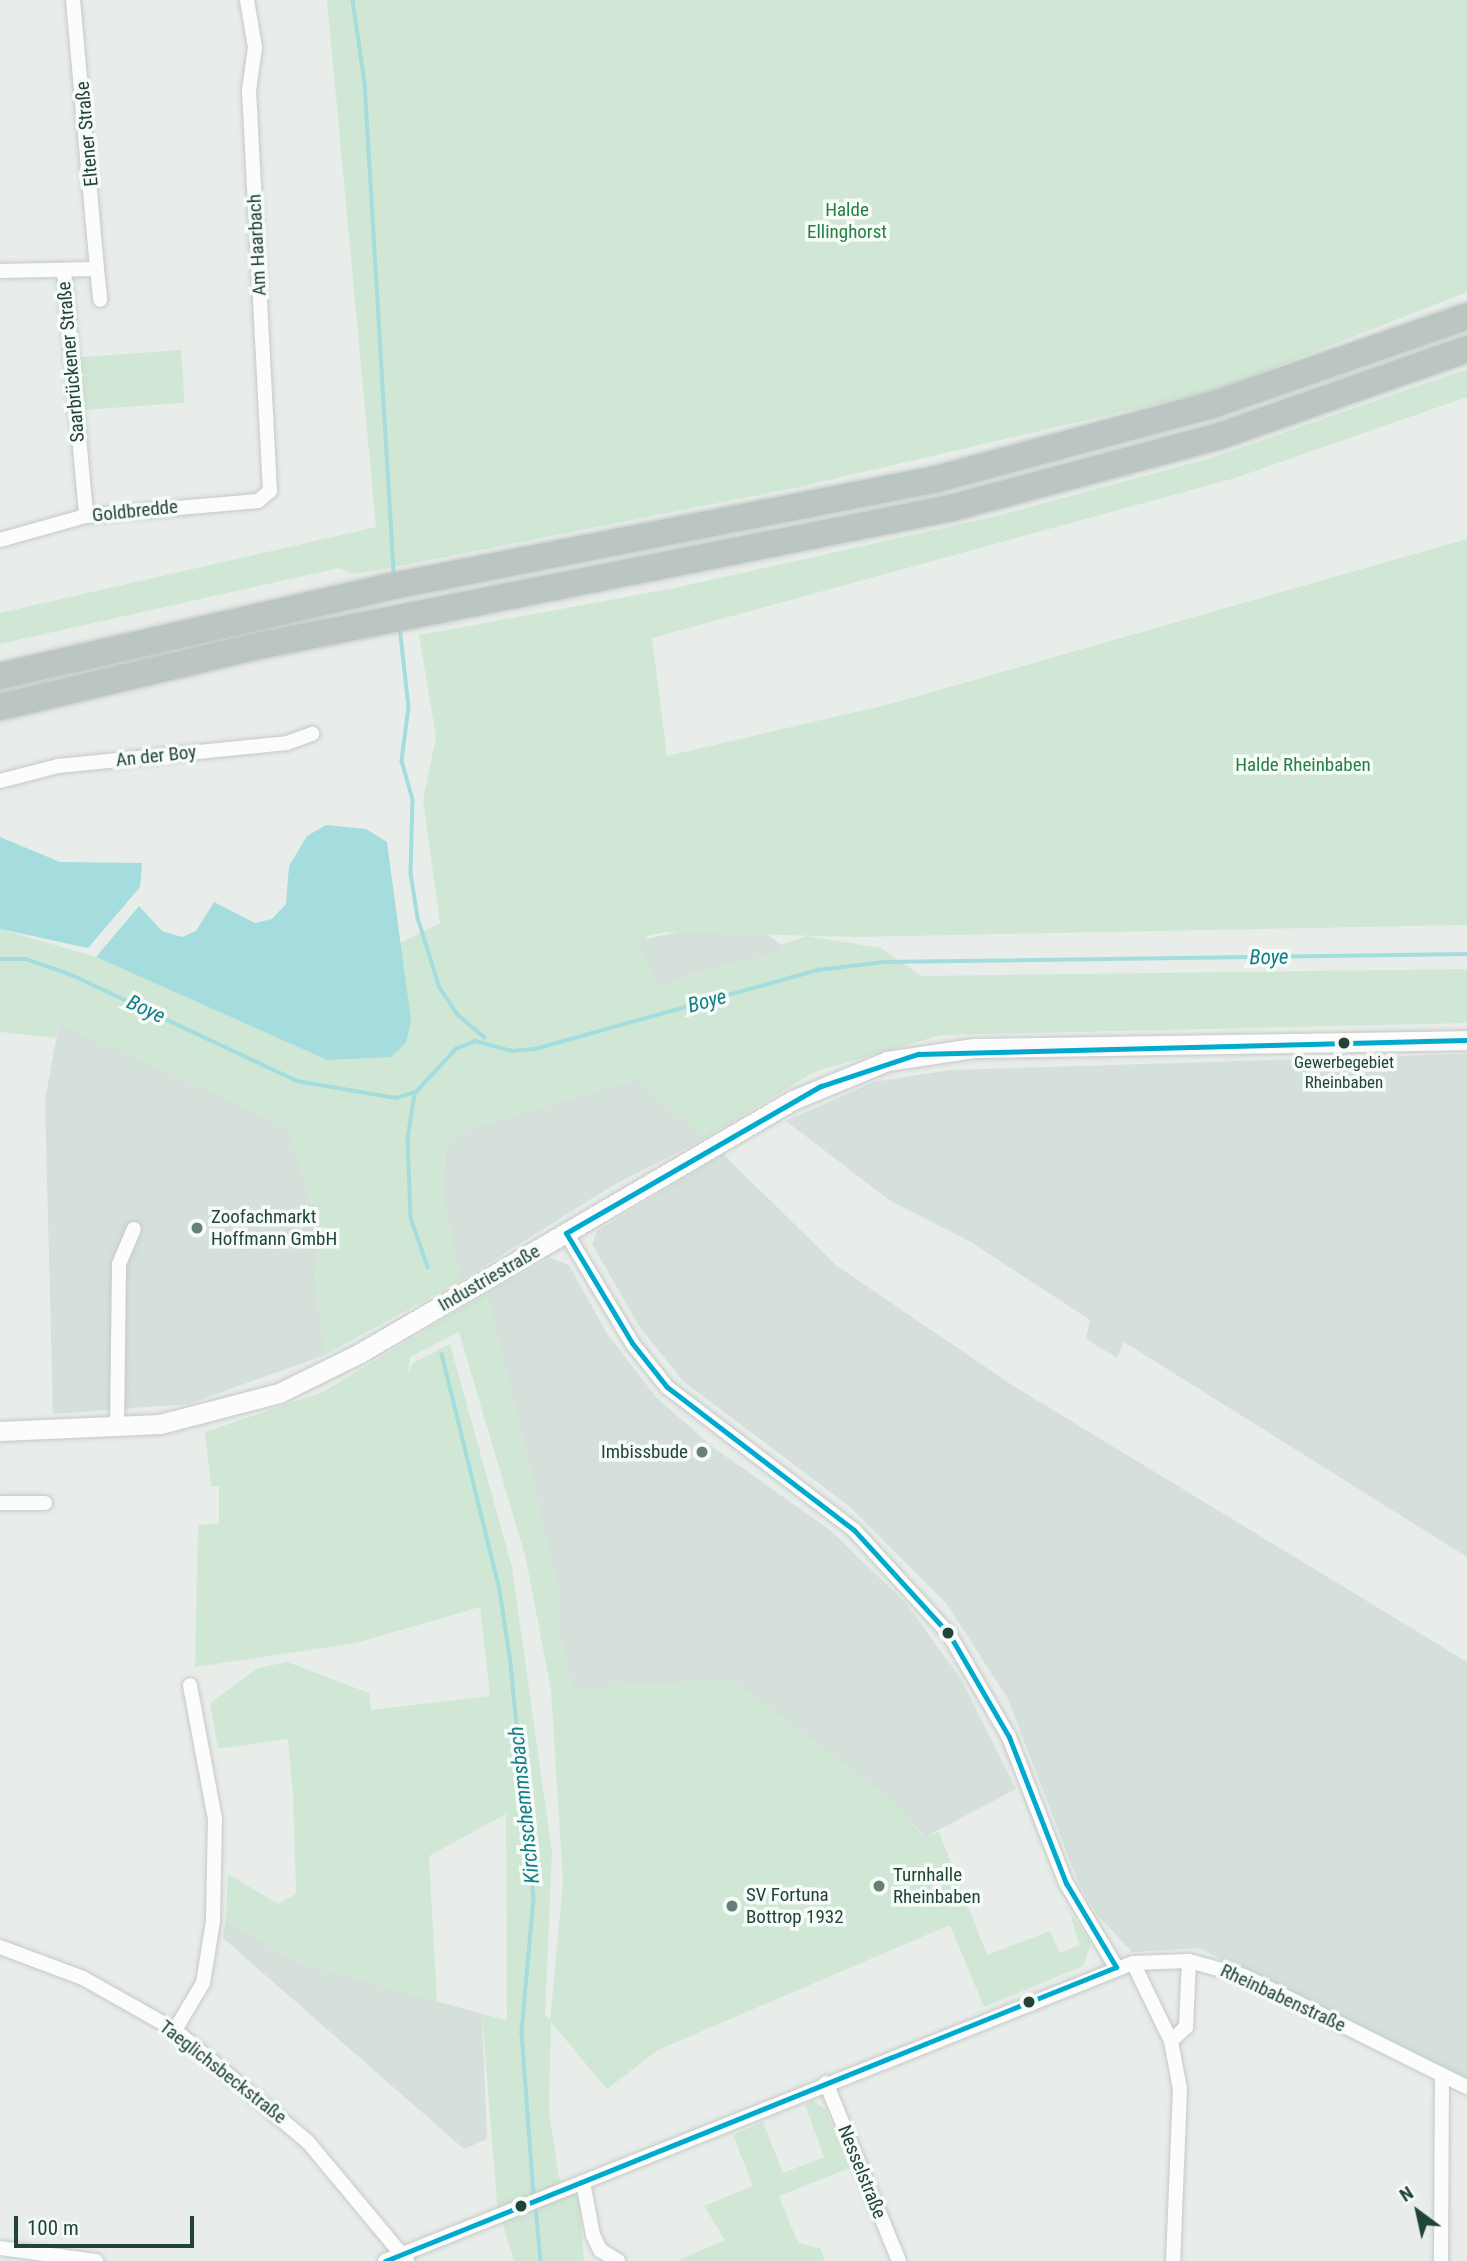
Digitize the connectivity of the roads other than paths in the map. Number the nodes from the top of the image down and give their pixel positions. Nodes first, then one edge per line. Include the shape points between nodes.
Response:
1 (73, 0) edge
2 (247, 0) edge
3 (97, 269) junction
4 (0, 271) edge
5 (64, 272) junction
6 (100, 300) dead end
7 (1467, 316) edge
8 (1467, 349) edge
9 (270, 491) joint
10 (86, 516) junction
11 (0, 540) edge
12 (0, 676) edge
13 (0, 708) edge
14 (312, 734) dead end
15 (0, 781) edge
16 (1467, 1040) edge
17 (134, 1229) dead end
18 (566, 1233) junction
19 (117, 1429) junction
20 (0, 1431) edge
21 (0, 1503) edge
22 (45, 1503) dead end
23 (190, 1685) dead end
24 (0, 1947) edge
25 (1189, 1961) junction
26 (1133, 1963) junction
27 (1116, 1967) junction
28 (175, 2030) junction
29 (1171, 2041) junction
30 (1442, 2075) junction
31 (826, 2083) junction
32 (1467, 2087) edge
33 (583, 2182) junction
34 (0, 2248) edge
35 (405, 2257) edge
36 (96, 2261) edge
37 (385, 2261) edge
38 (618, 2261) edge
39 (899, 2261) edge
40 (1173, 2261) edge
41 (1441, 2261) edge

1 - 3 street, Eltener Straße
2 - 9 street, Am Haarbach via 256,47 249,91
3 - 5 street
3 - 6 street, Eltener Straße
4 - 5 street, Saarbrückener Straße
5 - 10 street, Saarbrückener Straße
7 - 12 highway via 1215,404 937,479 383,588
8 - 13 highway via 1220,436 1056,482 829,535 388,620
9 - 10 street, Goldbredde via 258,501
10 - 11 street, Goldbredde
14 - 15 street, An der Boy via 287,743 58,766
16 - 18 street, Industriestraße via 944,1051 866,1067 767,1115
17 - 19 street via 119,1264
18 - 19 street, Industriestraße via 304,1382 206,1416
18 - 27 street via 632,1343 667,1387 853,1530 949,1634 1009,1737 1066,1883
19 - 20 street, Industriestraße
21 - 22 street
23 - 28 street via 215,1819 213,1921 203,1983
24 - 28 street, Taeglichsbeckstraße via 83,1978
25 - 26 street, Rheinbabenstraße
25 - 29 street via 1186,2027
25 - 30 street, Rheinbabenstraße via 1244,1976
26 - 27 street, Rheinbabenstraße
26 - 29 street
27 - 31 street, Rheinbabenstraße
28 - 35 street, Taeglichsbeckstraße via 308,2142
29 - 40 street via 1180,2089
30 - 32 street, Rheinbabenstraße
30 - 41 street
31 - 33 street, Rheinbabenstraße
31 - 39 street, Nesselstraße
33 - 35 street, Rheinbabenstraße
33 - 38 street via 593,2235 600,2250
34 - 36 street
35 - 37 street, Rheinbabenstraße

